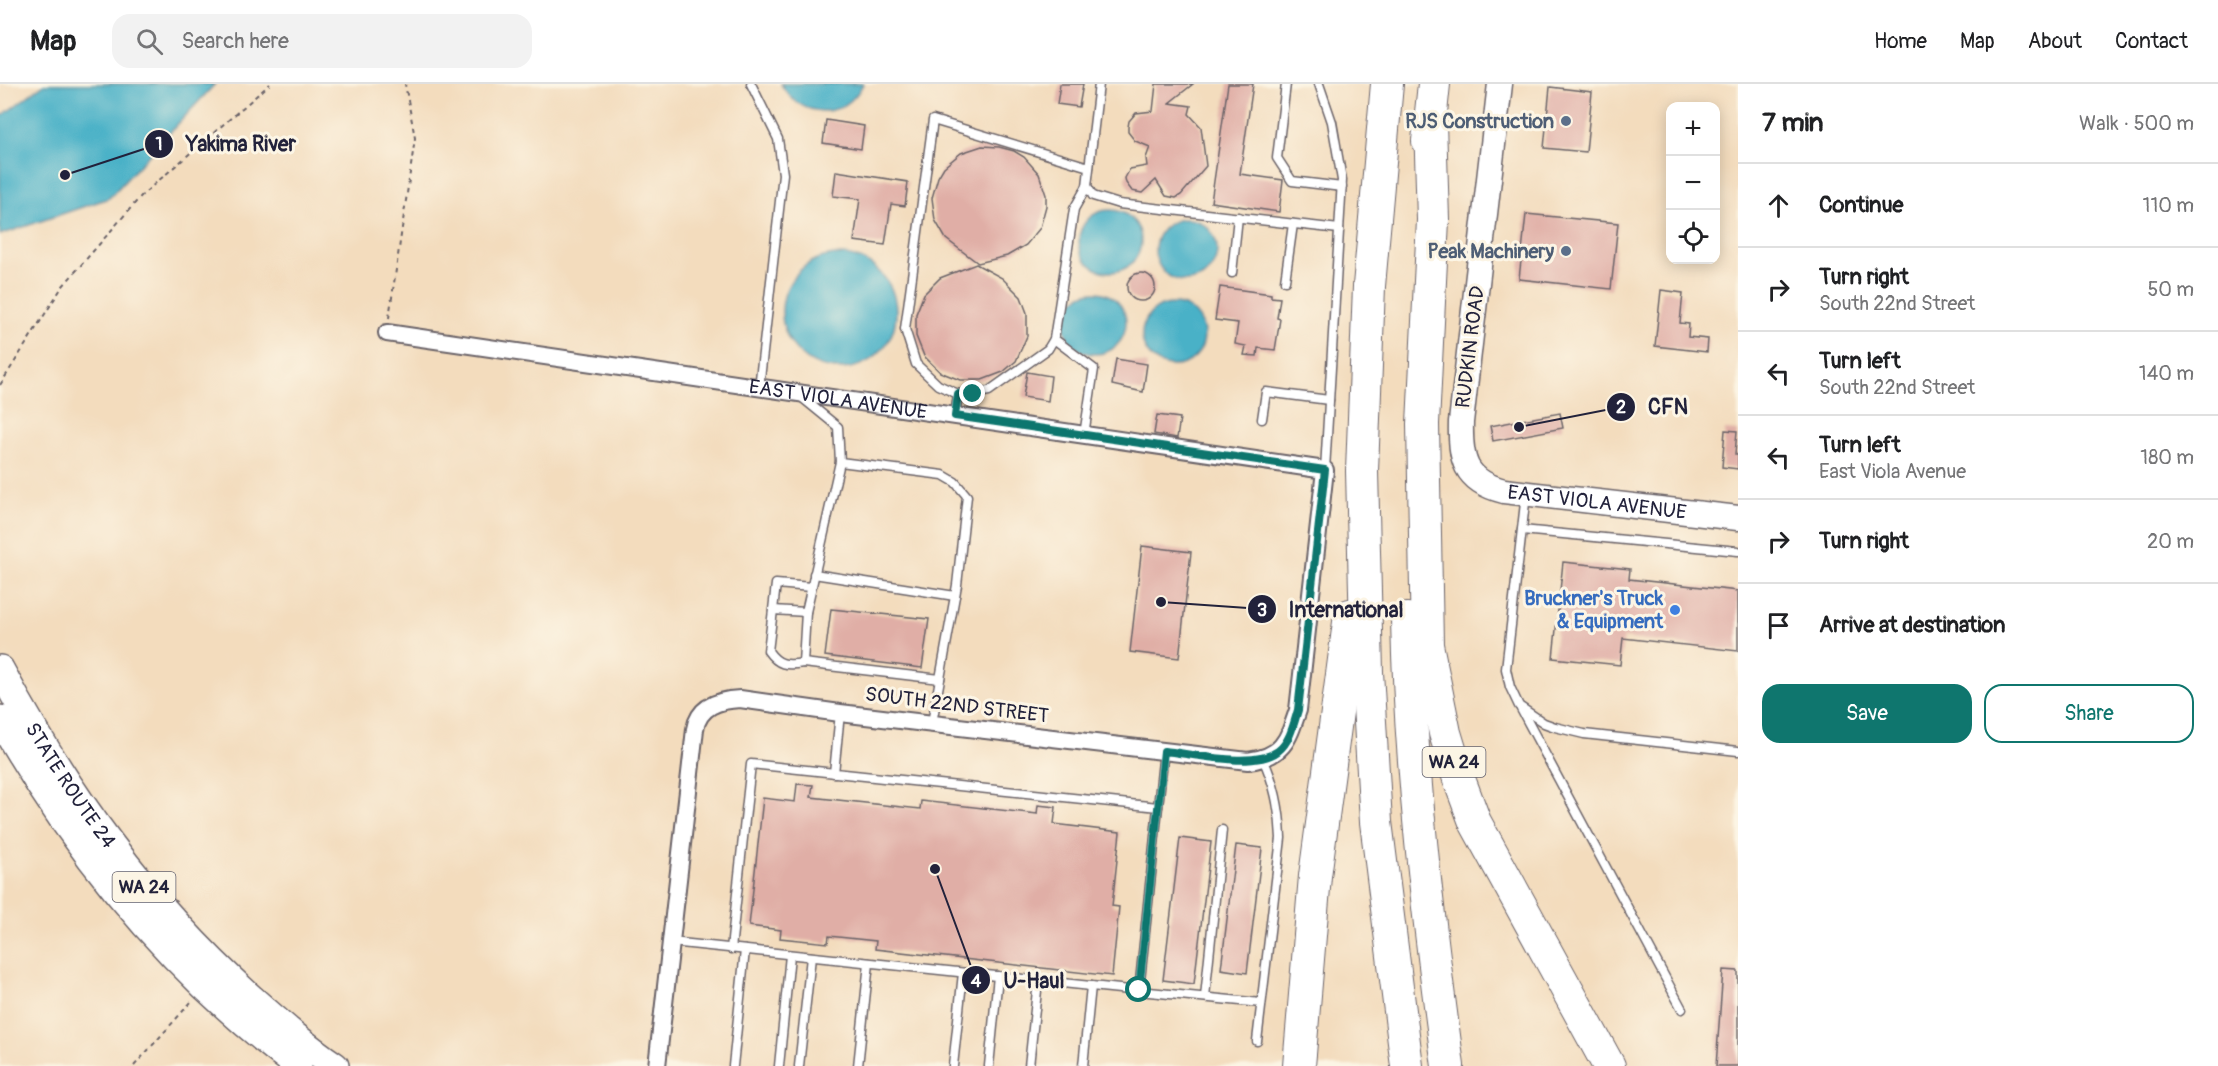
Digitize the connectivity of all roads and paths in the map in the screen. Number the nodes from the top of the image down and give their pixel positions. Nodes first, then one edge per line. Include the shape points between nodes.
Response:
1 (270, 84) edge
2 (405, 84) edge
3 (751, 84) edge
4 (1099, 84) edge
5 (1286, 84) edge
6 (1319, 84) edge
7 (1388, 84) edge
8 (1434, 84) edge
9 (1500, 84) edge
10 (1430, 122) junction
11 (1089, 167) junction
12 (1087, 186) junction
13 (1342, 187) junction
14 (1238, 217) junction
15 (1293, 224) junction
16 (1339, 229) junction
17 (1232, 273) dead end
18 (1285, 281) dead end
19 (387, 333) joint
20 (1054, 339) junction
21 (0, 385) edge
22 (759, 388) junction
23 (798, 394) junction
24 (958, 394) junction
25 (1329, 400) junction
26 (955, 416) junction
27 (1262, 418) dead end
28 (1084, 435) junction
29 (840, 462) junction
30 (1466, 467) joint
31 (1325, 470) junction
32 (1362, 471) junction
33 (1526, 494) junction
34 (1738, 518) edge
35 (1522, 530) junction
36 (1738, 551) edge
37 (814, 574) junction
38 (811, 587) junction
39 (955, 596) junction
40 (773, 610) junction
41 (806, 612) junction
42 (803, 663) junction
43 (0, 669) edge
44 (940, 679) junction
45 (1519, 706) junction
46 (840, 712) junction
47 (0, 719) edge
48 (932, 723) junction
49 (1164, 751) junction
50 (1738, 751) edge
51 (1263, 759) junction
52 (834, 773) junction
53 (1158, 807) junction
54 (1222, 830) dead end
55 (671, 942) junction
56 (731, 949) junction
57 (746, 950) junction
58 (790, 955) junction
59 (811, 957) junction
60 (869, 963) junction
61 (963, 973) junction
62 (998, 976) junction
63 (1038, 981) junction
64 (1091, 986) junction
65 (1139, 990) junction
66 (1205, 997) junction
67 (194, 999) dead end
68 (1262, 1003) junction
69 (1682, 1009) dead end
70 (1257, 1041) dead end
71 (134, 1066) edge
72 (298, 1066) edge
73 (335, 1066) edge
74 (657, 1066) edge
75 (733, 1066) edge
76 (779, 1066) edge
77 (799, 1066) edge
78 (858, 1066) edge
79 (953, 1066) edge
80 (989, 1066) edge
81 (1029, 1066) edge
82 (1083, 1066) edge
83 (1299, 1066) edge
84 (1407, 1066) edge
85 (1448, 1066) edge
86 (1609, 1066) edge

1 - 21 path via 142,195 62,287
2 - 19 path via 415,138
3 - 22 lane via 778,139 783,174
4 - 11 lane
5 - 13 lane via 1277,158 1292,181
6 - 13 lane via 1332,122
7 - 32 highway via 1369,286
8 - 10 highway
9 - 30 street, RUDKIN ROAD via 1461,422 1461,454
10 - 85 highway via 1407,432 1408,692 1419,832
10 - 86 highway, WA 24 via 1433,220 1423,424 1427,645 1445,732 1475,822
11 - 12 lane
11 - 24 lane via 933,120 905,329 916,364 938,385
12 - 14 lane via 1093,195 1119,204
12 - 20 lane via 1074,210
13 - 16 lane
14 - 15 lane
14 - 17 lane
15 - 16 lane
15 - 18 lane
16 - 25 lane
19 - 22 street, EAST VIOLA AVENUE
20 - 24 lane via 1048,349 989,391
20 - 28 lane via 1094,369
22 - 23 street, EAST VIOLA AVENUE
23 - 26 street, EAST VIOLA AVENUE
23 - 29 lane via 838,427
24 - 26 lane
25 - 27 lane via 1266,392
25 - 31 lane
26 - 28 street, EAST VIOLA AVENUE
28 - 31 street, EAST VIOLA AVENUE
29 - 37 lane
29 - 39 lane via 943,475 955,482 967,496
30 - 33 street, EAST VIOLA AVENUE via 1488,487
31 - 51 street via 1298,710 1290,735 1279,750
32 - 83 highway via 1352,603 1315,876
32 - 84 highway via 1375,812
33 - 34 street, EAST VIOLA AVENUE
33 - 35 lane
35 - 36 lane
35 - 45 lane via 1506,669
37 - 38 lane
37 - 39 lane
38 - 40 lane via 776,584
38 - 41 lane
39 - 44 lane
40 - 41 lane
40 - 42 lane via 768,651 786,666
41 - 42 lane
42 - 44 lane
43 - 73 main road, STATE ROUTE 24 / WA 24 via 65,782 131,872 226,975
44 - 48 lane
45 - 50 lane via 1544,723 1584,734
45 - 69 lane
46 - 48 street, SOUTH 22ND STREET
46 - 52 lane
46 - 55 street, SOUTH 22ND STREET via 740,699 707,707 699,716
47 - 72 main road, STATE ROUTE 24 / WA 24 via 63,822 149,932 256,1035
48 - 49 street, SOUTH 22ND STREET
49 - 51 street, SOUTH 22ND STREET via 1248,761
49 - 53 lane
51 - 68 lane via 1275,788 1281,838
52 - 53 lane
52 - 56 lane via 751,764
53 - 65 lane
54 - 66 lane
55 - 56 lane
55 - 74 street, SOUTH 22ND STREET
56 - 57 lane
57 - 58 lane
57 - 75 lane
58 - 59 lane
58 - 76 lane
59 - 60 lane
59 - 77 lane
60 - 61 lane
60 - 78 lane
61 - 62 lane
61 - 79 lane
62 - 63 lane
62 - 80 lane
63 - 64 lane
63 - 81 lane
64 - 65 lane
64 - 82 lane
65 - 66 lane
66 - 68 lane
67 - 71 path
68 - 70 lane

